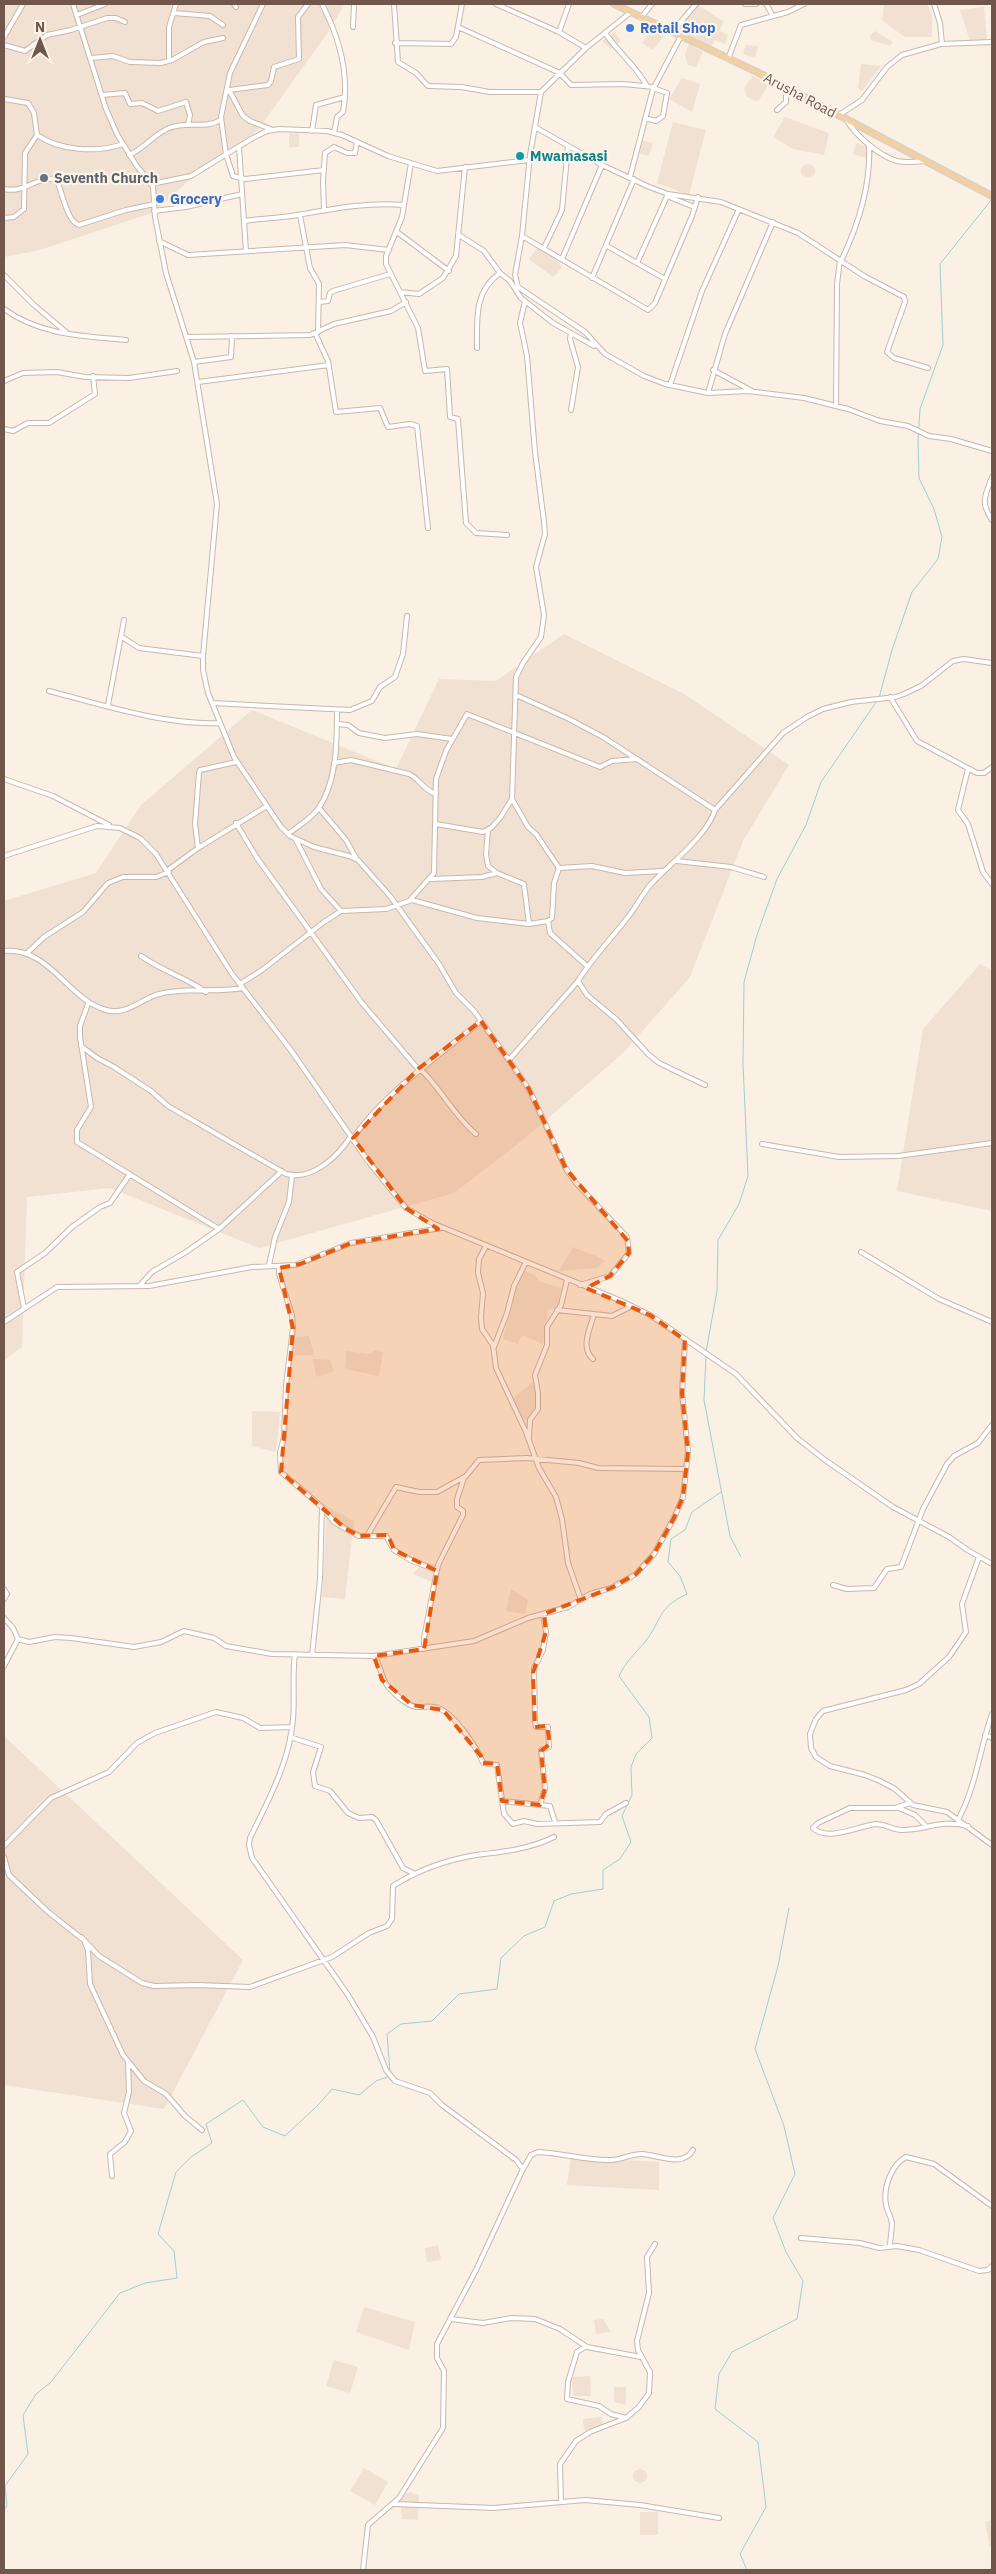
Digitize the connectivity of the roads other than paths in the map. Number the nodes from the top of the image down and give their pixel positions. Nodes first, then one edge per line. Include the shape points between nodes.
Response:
1 (22, 4) edge
2 (73, 4) edge
3 (105, 4) edge
4 (176, 4) edge
5 (263, 4) edge
6 (308, 4) edge
7 (322, 4) edge
8 (354, 4) edge
9 (394, 4) edge
10 (462, 4) edge
11 (496, 4) edge
12 (569, 4) edge
13 (614, 4) edge
14 (652, 4) edge
15 (696, 4) edge
16 (745, 4) edge
17 (756, 4) edge
18 (766, 4) edge
19 (804, 4) edge
20 (936, 4) edge
21 (99, 5) edge
22 (631, 12) junction
23 (174, 13) junction
24 (77, 15) junction
25 (773, 16) junction
26 (641, 18) junction
27 (125, 22) dead end
28 (223, 25) dead end
29 (80, 27) junction
30 (353, 27) dead end
31 (458, 27) junction
32 (559, 32) junction
33 (672, 32) junction
34 (605, 33) junction
35 (4, 36) edge
36 (681, 36) junction
37 (223, 38) dead end
38 (992, 42) edge
39 (395, 43) junction
40 (942, 44) junction
41 (4, 46) edge
42 (586, 48) junction
43 (91, 58) junction
44 (728, 58) junction
45 (169, 60) junction
46 (560, 73) junction
47 (648, 86) junction
48 (653, 87) junction
49 (228, 88) junction
50 (786, 88) junction
51 (541, 92) junction
52 (102, 95) junction
53 (345, 97) junction
54 (4, 98) edge
55 (777, 110) dead end
56 (839, 115) junction
57 (645, 118) junction
58 (846, 119) junction
59 (220, 120) junction
60 (188, 124) junction
61 (535, 127) junction
62 (273, 130) junction
63 (312, 131) junction
64 (334, 133) junction
65 (37, 135) junction
66 (357, 142) junction
67 (123, 144) junction
68 (869, 145) junction
69 (568, 146) junction
70 (239, 147) junction
71 (130, 155) junction
72 (226, 155) junction
73 (529, 160) junction
74 (927, 161) junction
75 (411, 163) junction
76 (602, 165) junction
77 (465, 167) junction
78 (324, 170) junction
79 (242, 178) junction
80 (632, 178) junction
81 (151, 184) junction
82 (23, 188) junction
83 (4, 189) edge
84 (242, 194) junction
85 (668, 195) junction
86 (992, 196) edge
87 (698, 198) junction
88 (154, 204) junction
89 (404, 205) junction
90 (694, 207) junction
91 (739, 208) junction
92 (324, 209) junction
93 (154, 211) junction
94 (300, 215) junction
95 (4, 218) edge
96 (245, 221) junction
97 (773, 222) junction
98 (397, 232) junction
99 (459, 235) junction
100 (522, 236) junction
101 (159, 241) junction
102 (607, 246) junction
103 (307, 248) junction
104 (544, 248) junction
105 (389, 250) junction
106 (246, 251) junction
107 (562, 259) junction
108 (841, 260) junction
109 (637, 263) junction
110 (449, 271) junction
111 (500, 273) junction
112 (390, 274) junction
113 (4, 275) edge
114 (592, 278) junction
115 (665, 279) junction
116 (400, 292) junction
117 (525, 301) junction
118 (320, 302) junction
119 (406, 302) junction
120 (4, 309) edge
121 (67, 333) junction
122 (316, 333) junction
123 (570, 333) junction
124 (232, 336) junction
125 (188, 337) junction
126 (126, 340) dead end
127 (596, 347) junction
128 (477, 348) dead end
129 (194, 362) junction
130 (328, 365) junction
131 (928, 368) dead end
132 (714, 370) junction
133 (177, 371) dead end
134 (92, 376) junction
135 (4, 381) edge
136 (198, 382) junction
137 (670, 385) junction
138 (752, 391) junction
139 (708, 393) junction
140 (836, 406) junction
141 (571, 410) dead end
142 (4, 429) edge
143 (992, 450) edge
144 (992, 477) edge
145 (992, 520) edge
146 (428, 528) dead end
147 (507, 535) dead end
148 (407, 616) dead end
149 (124, 620) dead end
150 (122, 637) junction
151 (203, 656) junction
152 (992, 663) edge
153 (49, 691) dead end
154 (516, 695) junction
155 (890, 698) junction
156 (212, 703) junction
157 (108, 705) junction
158 (337, 710) junction
159 (220, 723) junction
160 (337, 724) junction
161 (513, 732) junction
162 (452, 739) junction
163 (637, 759) junction
164 (236, 762) junction
165 (334, 763) junction
166 (992, 767) edge
167 (968, 769) junction
168 (4, 779) edge
169 (436, 794) junction
170 (512, 799) junction
171 (267, 806) junction
172 (319, 808) junction
173 (715, 810) junction
174 (236, 823) junction
175 (436, 824) junction
176 (111, 827) junction
177 (488, 830) junction
178 (288, 834) junction
179 (296, 840) junction
180 (198, 848) junction
181 (4, 856) edge
182 (356, 860) junction
183 (677, 861) junction
184 (559, 868) junction
185 (168, 871) junction
186 (665, 871) junction
187 (497, 873) junction
188 (764, 877) dead end
189 (431, 879) junction
190 (992, 884) edge
191 (410, 900) junction
192 (397, 906) junction
193 (341, 911) junction
194 (548, 921) junction
195 (529, 924) junction
196 (310, 933) junction
197 (4, 951) edge
198 (26, 954) junction
199 (141, 956) dead end
200 (587, 966) junction
201 (578, 981) junction
202 (240, 984) junction
203 (243, 988) junction
204 (206, 992) junction
205 (88, 1004) junction
206 (481, 1022) junction
207 (81, 1046) junction
208 (509, 1060) junction
209 (419, 1069) junction
210 (705, 1085) dead end
211 (476, 1134) dead end
212 (352, 1137) junction
213 (992, 1143) edge
214 (762, 1144) dead end
215 (282, 1172) junction
216 (130, 1174) junction
217 (292, 1176) junction
218 (443, 1228) junction
219 (219, 1229) junction
220 (486, 1246) junction
221 (861, 1252) dead end
222 (526, 1262) junction
223 (269, 1265) junction
224 (279, 1266) junction
225 (567, 1280) junction
226 (139, 1286) junction
227 (580, 1286) junction
228 (632, 1306) junction
229 (24, 1308) junction
230 (557, 1310) junction
231 (594, 1314) junction
232 (4, 1322) edge
233 (992, 1322) edge
234 (685, 1340) junction
235 (494, 1347) junction
236 (593, 1359) dead end
237 (992, 1425) edge
238 (529, 1439) junction
239 (536, 1458) junction
240 (686, 1469) junction
241 (464, 1477) junction
242 (322, 1507) junction
243 (919, 1521) junction
244 (367, 1536) junction
245 (978, 1557) junction
246 (992, 1564) edge
247 (437, 1570) junction
248 (833, 1585) dead end
249 (4, 1589) edge
250 (4, 1599) edge
251 (581, 1600) junction
252 (543, 1614) junction
253 (4, 1618) edge
254 (18, 1639) junction
255 (424, 1649) junction
256 (295, 1654) junction
257 (312, 1655) junction
258 (374, 1656) junction
259 (4, 1666) edge
260 (992, 1714) edge
261 (292, 1727) junction
262 (984, 1735) junction
263 (290, 1737) junction
264 (992, 1738) edge
265 (502, 1801) junction
266 (626, 1803) dead end
267 (910, 1803) junction
268 (540, 1805) junction
269 (897, 1808) junction
270 (959, 1818) junction
271 (555, 1822) junction
272 (925, 1826) junction
273 (970, 1826) junction
274 (554, 1837) dead end
275 (992, 1845) edge
276 (4, 1846) edge
277 (4, 1856) edge
278 (413, 1874) junction
279 (81, 1937) junction
280 (322, 1959) junction
281 (128, 2062) junction
282 (202, 2130) dead end
283 (693, 2150) dead end
284 (523, 2169) junction
285 (112, 2176) dead end
286 (992, 2206) edge
287 (802, 2238) dead end
288 (656, 2244) dead end
289 (890, 2246) junction
290 (992, 2266) edge
291 (451, 2319) junction
292 (585, 2346) junction
293 (641, 2357) junction
294 (626, 2418) junction
295 (561, 2502) junction
296 (394, 2504) junction
297 (719, 2518) dead end
298 (364, 2570) edge

1 - 35 street
2 - 24 street
3 - 21 street
4 - 23 street
5 - 49 street via 234,60
6 - 49 street via 298,17 299,59 274,67 268,85
7 - 53 street via 340,51 347,85
8 - 30 street
9 - 39 street
10 - 31 street
11 - 32 street
12 - 32 street
13 - 22 main road, Arusha Road
14 - 26 street
15 - 33 street
16 - 17 street
18 - 25 street
19 - 25 street
20 - 40 street
21 - 24 street
22 - 26 main road, Arusha Road
22 - 34 street
23 - 28 street via 210,16
23 - 45 street via 169,30
24 - 29 street
25 - 44 street via 741,25
26 - 33 main road, Arusha Road
27 - 29 street via 107,18
29 - 41 street via 44,37 25,51
29 - 43 street
31 - 39 street via 455,41 451,44
31 - 46 street
32 - 42 street
33 - 36 main road, Arusha Road
34 - 42 street
34 - 47 street
36 - 44 main road, Arusha Road
36 - 48 street
37 - 45 street via 204,42
38 - 40 street
39 - 51 street via 398,63 416,73 428,86 490,92
40 - 56 street via 909,51 894,60 868,94
42 - 46 street
43 - 45 street via 113,56 134,63
43 - 52 street
44 - 50 main road, Arusha Road
46 - 47 street via 574,86
46 - 51 street
47 - 48 street
48 - 57 street
48 - 57 street via 667,93 662,116 656,121
49 - 59 street
49 - 62 street via 246,118
50 - 55 street via 786,102
50 - 56 main road, Arusha Road
51 - 61 street
52 - 60 street via 125,93 130,104 142,103 158,111 186,102 190,116
52 - 67 street
53 - 63 street via 316,106
53 - 64 street
54 - 65 street via 23,101 31,106
56 - 58 main road, Arusha Road
57 - 80 street
58 - 68 street via 853,131
58 - 74 main road, Arusha Road
59 - 60 street via 212,124
59 - 72 street
60 - 71 street via 166,130
61 - 69 street
61 - 73 street
62 - 63 street
62 - 70 street
63 - 64 street
64 - 66 street
65 - 67 street via 59,145 79,148 107,149
65 - 82 street via 25,153
66 - 75 street
66 - 78 street via 354,154 336,147 327,151 323,157
67 - 71 street
68 - 74 street via 897,161
68 - 108 street via 870,169 856,223
69 - 76 street
69 - 104 street via 562,210
70 - 72 street
70 - 79 street
71 - 81 street
72 - 79 street via 233,176
72 - 81 street via 190,176
73 - 77 street
73 - 100 street
74 - 86 main road, Arusha Road
75 - 77 street via 437,171
75 - 89 street
76 - 80 street
76 - 107 street
77 - 99 street
78 - 79 street
78 - 92 street
79 - 84 street
80 - 85 street
80 - 102 street
81 - 88 street
82 - 83 street
82 - 88 street via 56,179 60,194 74,222 79,225
82 - 95 street via 24,209 14,217
84 - 93 street
84 - 96 street
85 - 87 street
85 - 90 street
85 - 109 street
87 - 90 street
87 - 91 street
88 - 93 street
89 - 92 street via 381,203
89 - 98 street
90 - 115 street
91 - 97 street
91 - 137 street via 702,291
92 - 94 street
93 - 101 street
94 - 96 street
94 - 103 street
96 - 106 street
97 - 108 street via 798,233
97 - 132 street via 725,334
98 - 105 street
98 - 110 street
99 - 110 street via 456,256
99 - 111 street via 480,247
100 - 104 street
100 - 127 street via 516,284 585,332
101 - 106 street via 188,255
101 - 125 street via 172,297
102 - 109 street
102 - 114 street
103 - 105 street via 358,245
103 - 106 street
103 - 118 street via 310,268 319,284
104 - 107 street
105 - 112 street via 386,264
107 - 114 street
108 - 131 street via 904,297 887,352 894,358
108 - 140 street via 837,284
109 - 115 street
110 - 116 street via 417,295
111 - 117 street
111 - 128 street via 483,291 475,322
112 - 116 street
112 - 118 street via 333,291 328,301
113 - 121 street
114 - 115 street via 648,310 653,307
116 - 119 street
117 - 123 street
117 - 154 street via 520,332 527,356 545,534 536,567 543,596 544,626 541,637 518,673
118 - 122 street
119 - 122 street via 390,311 334,324
119 - 147 street via 418,328 425,371 447,369 450,416 458,419 466,523 476,532
120 - 121 street via 32,326
121 - 126 street
122 - 124 street
122 - 130 street
123 - 127 street
123 - 141 street via 578,367
124 - 125 street
124 - 129 street via 231,357
125 - 129 street
127 - 137 street via 644,376
129 - 136 street
130 - 136 street
130 - 146 street via 336,412 380,408 388,426 418,426
132 - 138 street
132 - 139 street
133 - 134 street via 139,378
134 - 135 street via 23,373
134 - 142 street via 93,396 55,420 42,424 28,423 13,431
136 - 151 street via 218,508
137 - 139 street
138 - 139 street
138 - 140 street
140 - 143 street via 913,428 929,436
144 - 145 street via 984,503
148 - 158 street via 395,677 385,682 372,700 358,707
149 - 150 street
150 - 151 street via 139,648
150 - 157 street
151 - 156 street via 204,678
152 - 155 street via 964,659 953,661 921,686
153 - 157 street
154 - 161 street
154 - 163 street via 567,718
155 - 167 street via 918,741
155 - 173 street via 866,699 824,709 794,725
156 - 158 street
156 - 159 street
157 - 159 street via 191,722
158 - 160 street
159 - 164 street
160 - 162 street via 385,738 417,734
160 - 165 street
161 - 162 street via 467,714
161 - 163 street via 600,767 612,760
161 - 170 street
162 - 169 street via 440,768
163 - 173 street
164 - 171 street
164 - 180 street via 200,770 195,824
165 - 169 street via 351,760 410,774 422,788
165 - 172 street
166 - 167 street via 980,773
167 - 190 street via 958,810 968,824 983,872
168 - 176 street via 53,796
169 - 175 street
170 - 177 street
170 - 184 street via 528,828 536,834
171 - 174 street
171 - 178 street
172 - 178 street
172 - 182 street via 346,840
173 - 183 street
174 - 180 street
174 - 196 street
175 - 177 street
175 - 189 street via 435,865
176 - 181 street via 97,826
176 - 185 street via 140,838
177 - 187 street via 487,862
178 - 179 street
179 - 182 street
179 - 193 street via 321,889
180 - 185 street
182 - 192 street via 366,867
183 - 186 street
183 - 188 street via 732,866
184 - 186 street via 592,866 625,873
184 - 194 street via 554,883 553,916
185 - 198 street via 156,877 123,877 108,883 83,912 44,937
185 - 202 street
186 - 200 street via 651,884
187 - 189 street via 482,877
187 - 195 street via 524,884
189 - 191 street
191 - 192 street
191 - 195 street via 477,918
192 - 193 street
192 - 206 street via 456,993
193 - 196 street
194 - 195 street
194 - 200 street via 550,933
196 - 202 street
196 - 209 street via 362,1003
197 - 198 street
198 - 205 street via 60,975
199 - 204 street via 190,980
200 - 201 street
201 - 208 street
201 - 210 street via 587,994 617,1020 648,1054 659,1063
202 - 203 street
203 - 204 street
203 - 212 street
204 - 205 street via 162,993 114,1012
205 - 207 street via 80,1026
206 - 208 street
206 - 209 street
207 - 215 street via 151,1091 168,1106
207 - 216 street via 91,1107 77,1130 77,1142
208 - 227 street via 529,1089 566,1169 628,1241 629,1253 610,1276
209 - 211 street via 436,1085 458,1118
209 - 212 street
212 - 217 street via 329,1162
212 - 218 street via 406,1208
213 - 214 street via 904,1155 839,1157
215 - 217 street
215 - 219 street
216 - 219 street
216 - 229 street via 110,1203 72,1227 45,1253 17,1272
217 - 223 street via 289,1202 275,1237
218 - 220 street
218 - 224 street via 351,1243 300,1264
219 - 226 street via 152,1272
220 - 222 street
220 - 235 street via 478,1267 483,1296 481,1320 484,1332
221 - 233 street via 939,1299
222 - 225 street
222 - 235 street via 514,1286
223 - 224 street
223 - 226 street
224 - 242 street via 293,1328 280,1469 289,1481
225 - 227 street
225 - 230 street
226 - 229 street via 57,1287
227 - 228 street
228 - 231 street via 612,1316
228 - 234 street
229 - 232 street
230 - 231 street
230 - 238 street via 549,1320 548,1343 535,1374 539,1405 530,1420
231 - 236 street via 586,1346
234 - 240 street via 682,1393 688,1452
234 - 243 street via 736,1374 797,1438 893,1507
235 - 238 street via 496,1368
237 - 243 street via 978,1442 951,1459
238 - 239 street
239 - 240 street via 598,1468
239 - 241 street via 479,1460
239 - 251 street via 556,1497 568,1563
240 - 251 street via 681,1502 654,1554 636,1574 621,1584
241 - 244 street via 436,1492 396,1487
241 - 247 street via 457,1502 463,1515 442,1553
242 - 244 street via 339,1525 357,1535
242 - 257 street via 320,1579
243 - 245 street
243 - 248 street via 901,1567 887,1569 874,1588 847,1589
244 - 247 street via 386,1536 397,1552
245 - 246 street
245 - 267 street via 962,1604 966,1634 949,1657 919,1684 827,1709 819,1714 812,1727 811,1748 816,1757 830,1766 880,1782
247 - 255 street
249 - 250 street via 7,1594
251 - 252 street
252 - 255 street via 474,1641
252 - 268 street via 546,1632 543,1650 534,1668 534,1722 536,1727 548,1727 550,1744 541,1750 545,1788
253 - 254 street
254 - 256 street via 29,1642 55,1637 71,1638 134,1647 161,1642 184,1631 214,1638 226,1646 272,1654
254 - 259 street
255 - 258 street
256 - 257 street
256 - 261 street
257 - 258 street
258 - 265 street via 380,1664 382,1680 393,1692 416,1707 440,1708 461,1729 481,1755 483,1763 497,1765
260 - 262 street
261 - 263 street
261 - 276 street via 260,1728 242,1718 216,1712 155,1733 137,1743 109,1772 51,1798
262 - 264 street
262 - 270 street via 974,1781
263 - 278 street via 321,1747 314,1772 315,1786 330,1791 348,1813 376,1820 403,1868
263 - 280 street via 274,1786 250,1838 250,1850 258,1868
265 - 268 street
265 - 271 street via 504,1814 513,1824
266 - 271 street via 606,1814 600,1822
267 - 269 street
267 - 270 street
268 - 271 street via 551,1806
269 - 272 street via 915,1814
269 - 272 street via 850,1808 813,1828 833,1834 874,1824 904,1830
270 - 273 street
272 - 273 street
273 - 275 street
274 - 278 street via 528,1846 464,1858
277 - 279 street via 10,1875
278 - 280 street via 393,1886 395,1898 390,1924 332,1957
279 - 280 street via 99,1956 127,1976 154,1986 250,1988
279 - 281 street via 88,1950 90,1984
280 - 284 street via 348,1995 373,2037 386,2070 395,2081 430,2093 516,2160
281 - 282 street via 144,2081 166,2094
281 - 285 street via 129,2092 124,2113 131,2131 125,2142 110,2154
283 - 284 street via 681,2159 643,2154 612,2160 538,2152 527,2159
284 - 291 street
286 - 289 street via 934,2164 906,2157 891,2173 886,2192 892,2225
287 - 289 street via 860,2243 879,2248
288 - 293 street via 647,2256 649,2296 637,2341
289 - 290 street via 919,2250 974,2270 985,2271
291 - 292 street via 483,2323 511,2318 535,2319 560,2329
291 - 296 street via 436,2351 444,2372 443,2428
292 - 293 street
292 - 294 street via 577,2352 568,2382 567,2399 600,2406 611,2414
293 - 294 street via 650,2372 650,2394
294 - 295 street via 576,2440 560,2464
295 - 296 street via 494,2508
295 - 297 street via 602,2501
296 - 298 street via 368,2525

